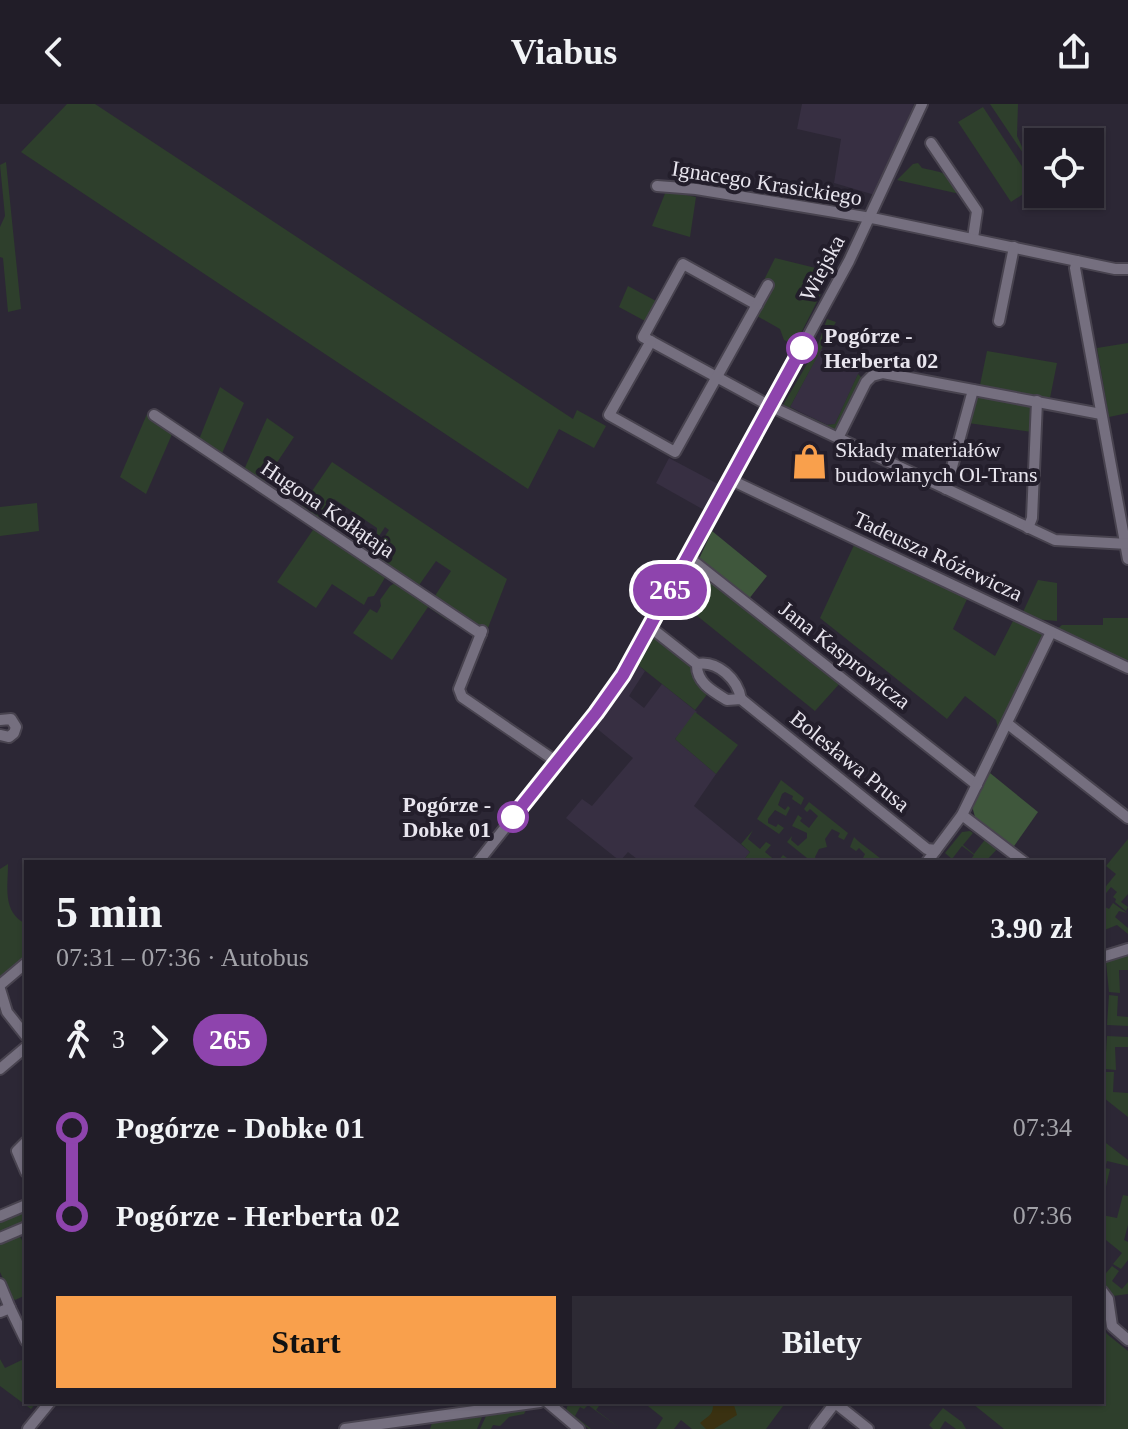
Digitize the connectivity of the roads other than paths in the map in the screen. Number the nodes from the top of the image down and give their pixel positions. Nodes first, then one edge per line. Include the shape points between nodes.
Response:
1 (922, 104) edge
2 (931, 143) dead end
3 (657, 186) dead end
4 (870, 219) junction
5 (973, 238) junction
6 (1014, 247) junction
7 (1077, 261) junction
8 (1128, 269) edge
9 (768, 285) dead end
10 (757, 305) junction
11 (999, 321) dead end
12 (651, 341) junction
13 (717, 376) junction
14 (973, 390) junction
15 (1037, 401) junction
16 (770, 406) junction
17 (1101, 414) junction
18 (154, 415) dead end
19 (838, 438) junction
20 (731, 480) junction
21 (946, 489) junction
22 (1028, 528) junction
23 (1127, 544) edge
24 (688, 557) junction
25 (1128, 559) edge
26 (650, 627) junction
27 (1051, 632) junction
28 (697, 664) junction
29 (1128, 668) edge
30 (741, 699) junction
31 (0, 720) edge
32 (1008, 724) junction
33 (0, 735) edge
34 (557, 762) junction
35 (977, 785) junction
36 (962, 815) junction
37 (1128, 818) edge
38 (936, 850) junction
39 (480, 860) edge
40 (928, 860) edge
41 (1021, 860) edge
42 (1128, 949) edge
43 (1104, 956) edge
44 (24, 965) edge
45 (0, 987) edge
46 (24, 1033) edge
47 (24, 1049) edge
48 (0, 1069) edge
49 (24, 1144) edge
50 (24, 1167) edge
51 (24, 1206) edge
52 (0, 1216) edge
53 (24, 1228) edge
54 (0, 1238) edge
55 (0, 1284) edge
56 (1104, 1293) edge
57 (5, 1310) edge
58 (24, 1338) edge
59 (1128, 1340) edge
60 (48, 1404) edge
61 (526, 1404) edge
62 (549, 1404) edge
63 (834, 1404) edge
64 (836, 1404) edge
65 (28, 1429) edge
66 (345, 1429) edge
67 (579, 1429) edge
68 (815, 1429) edge
69 (868, 1429) edge

1 - 4 street, Wiejska
2 - 5 street via 977,211
3 - 4 street, Ignacego Krasickiego
4 - 5 street, Ignacego Krasickiego
4 - 16 street, Wiejska
5 - 6 street, Ignacego Krasickiego
6 - 7 street, Ignacego Krasickiego
6 - 11 street
7 - 8 street, Ignacego Krasickiego
7 - 17 street
9 - 10 street
10 - 12 street via 683,264 643,337
10 - 13 street
12 - 13 street
12 - 13 street via 609,415 675,452
13 - 16 street
14 - 15 street
14 - 19 street via 889,373 872,376
14 - 21 street
15 - 17 street
15 - 22 street
16 - 19 street
16 - 20 street, Wiejska
17 - 23 street
18 - 34 street, Hugona Kołłątaja via 482,631 459,689 462,697
19 - 21 street
20 - 24 street, Wiejska
20 - 27 street, Tadeusza Różewicza
21 - 22 street
22 - 23 street via 1063,542
23 - 25 street
24 - 26 street, Wiejska
24 - 35 street, Jana Kasprowicza
26 - 28 street, Bolesława Prusa
26 - 34 street, Wiejska via 612,692
27 - 29 street, Tadeusza Różewicza
27 - 32 street
28 - 30 street, Bolesława Prusa via 711,664 735,681
28 - 30 street, Bolesława Prusa via 702,682 727,700
30 - 38 street, Bolesława Prusa via 927,849
31 - 33 street via 8,717 16,727 12,735
32 - 35 street
32 - 37 street
34 - 39 street, Wiejska
35 - 36 street
36 - 38 street
36 - 41 street
38 - 40 street
42 - 43 street
44 - 45 street
45 - 46 street via 7,1012
47 - 48 street
49 - 50 street via 17,1151
51 - 52 street
53 - 54 street
55 - 57 street
56 - 59 street via 1112,1326
57 - 58 street
60 - 65 street
61 - 66 street
62 - 67 street
63 - 68 street
64 - 69 street

